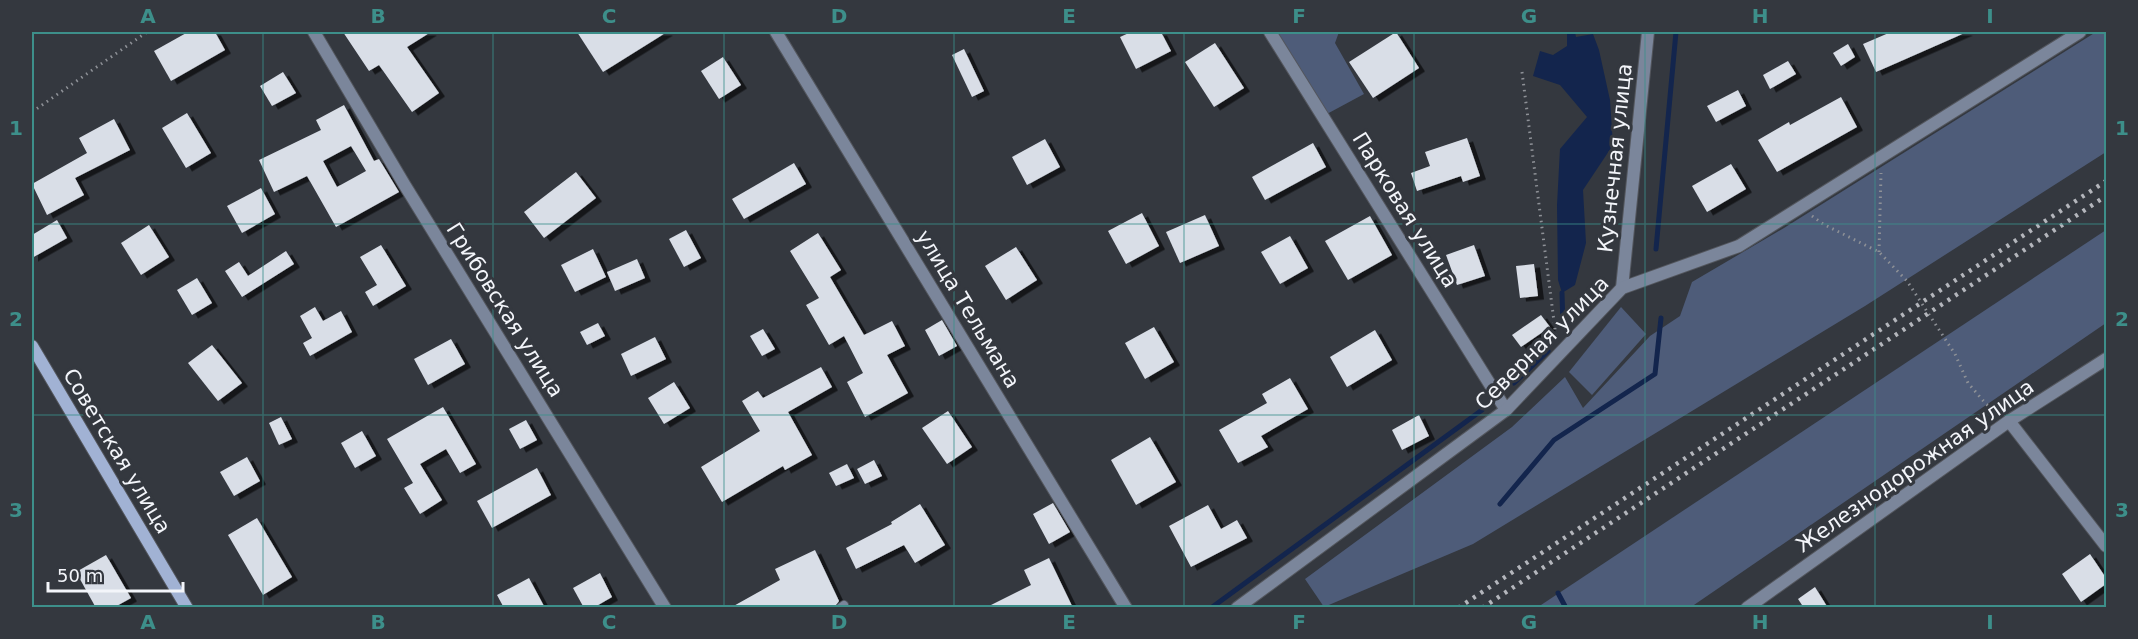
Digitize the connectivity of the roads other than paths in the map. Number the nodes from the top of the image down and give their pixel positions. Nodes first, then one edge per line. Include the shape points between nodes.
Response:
1 (314, 32) edge
2 (776, 32) edge
3 (1270, 32) edge
4 (1648, 32) edge
5 (2080, 32) edge
6 (1622, 288) junction
7 (32, 346) edge
8 (2106, 359) edge
9 (1506, 410) junction
10 (2009, 421) junction
11 (2106, 546) edge
12 (187, 608) edge
13 (665, 608) edge
14 (1126, 608) edge
15 (1237, 608) edge
16 (1747, 608) edge

1 - 13 street, Грибовская улица
2 - 14 street, улица Тельмана
3 - 9 street, Парковая улица
4 - 6 street, Кузнечная улица
5 - 6 street, Северная улица via 1739,246
6 - 9 street, Северная улица
7 - 12 street, Советская улица
8 - 10 street, Железнодорожная улица
9 - 15 street, Северная улица
10 - 11 street
10 - 16 street, Железнодорожная улица

